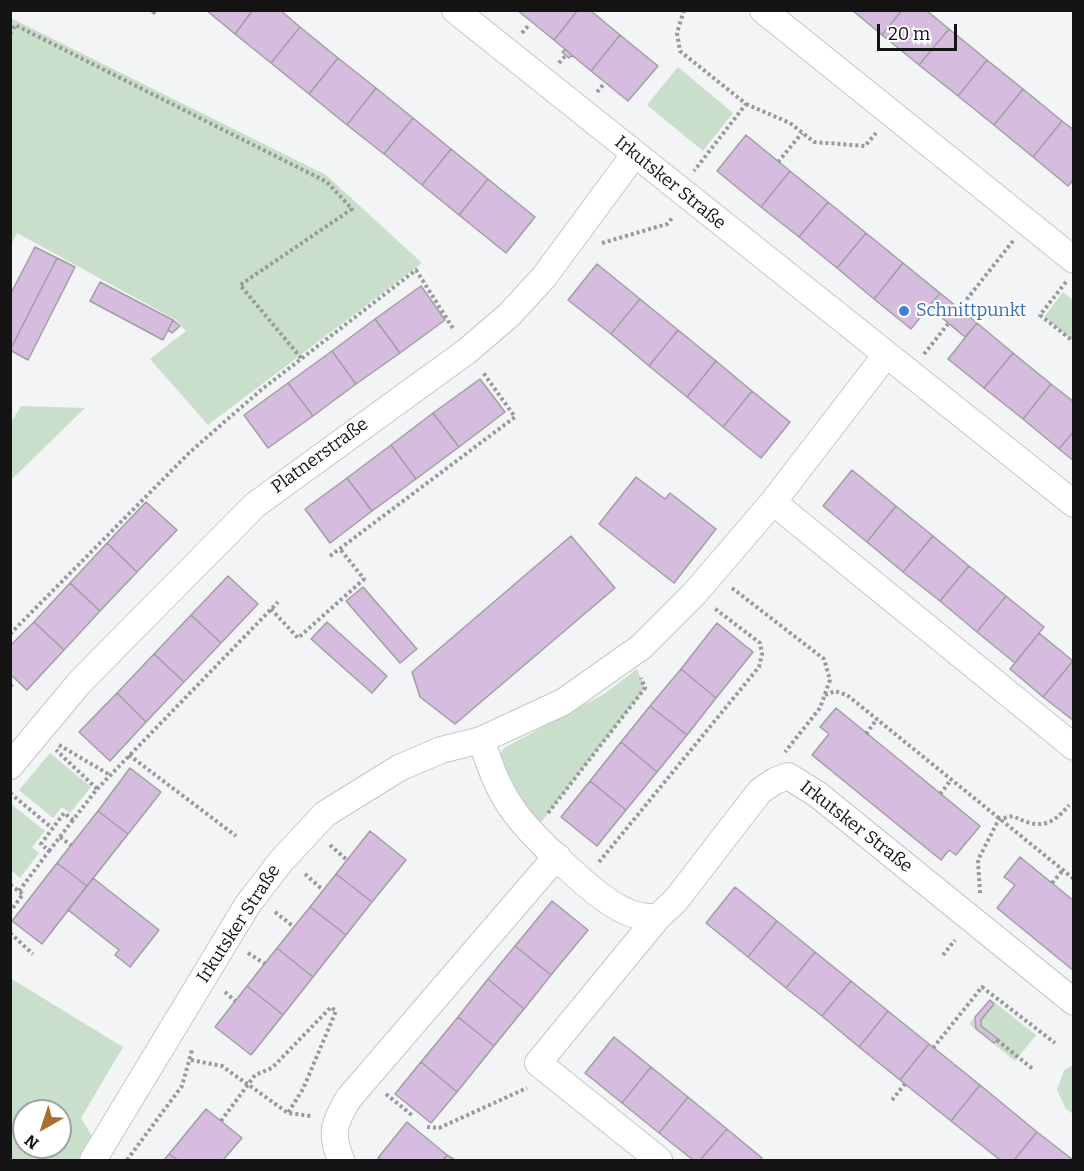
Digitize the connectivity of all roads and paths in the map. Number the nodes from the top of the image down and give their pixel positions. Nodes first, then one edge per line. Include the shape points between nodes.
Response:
1 (455, 10) edge
2 (684, 10) edge
3 (763, 10) edge
4 (10, 34) edge
5 (746, 104) junction
6 (892, 114) junction
7 (802, 132) junction
8 (633, 154) junction
9 (778, 162) dead end
10 (684, 194) junction
11 (1028, 223) junction
12 (559, 256) junction
13 (1070, 270) edge
14 (959, 309) dead end
15 (948, 324) dead end
16 (936, 339) dead end
17 (1074, 342) edge
18 (467, 351) junction
19 (886, 355) junction
20 (302, 358) junction
21 (773, 502) junction
22 (1074, 504) edge
23 (340, 549) junction
24 (330, 556) dead end
25 (712, 573) junction
26 (695, 593) junction
27 (278, 602) dead end
28 (271, 609) junction
29 (10, 634) edge
30 (631, 655) junction
31 (825, 695) junction
32 (877, 719) junction
33 (37, 732) junction
34 (866, 734) dead end
35 (481, 740) junction
36 (1074, 747) edge
37 (129, 755) junction
38 (10, 766) edge
39 (110, 775) junction
40 (951, 780) junction
41 (775, 781) junction
42 (97, 789) junction
43 (10, 793) edge
44 (940, 794) dead end
45 (1069, 805) dead end
46 (553, 806) dead end
47 (999, 819) junction
48 (73, 820) junction
49 (52, 828) junction
50 (236, 836) dead end
51 (60, 837) junction
52 (336, 838) dead end
53 (71, 845) dead end
54 (330, 845) junction
55 (49, 851) junction
56 (323, 852) dead end
57 (557, 856) junction
58 (347, 860) dead end
59 (311, 867) dead end
60 (1063, 870) junction
61 (305, 874) junction
62 (1074, 879) edge
63 (584, 880) junction
64 (299, 882) dead end
65 (1052, 883) dead end
66 (10, 885) edge
67 (323, 890) dead end
68 (19, 891) junction
69 (980, 897) dead end
70 (280, 904) dead end
71 (10, 912) edge
72 (274, 912) junction
73 (658, 917) junction
74 (268, 919) dead end
75 (294, 927) dead end
76 (10, 933) edge
77 (251, 943) dead end
78 (245, 951) junction
79 (33, 954) dead end
80 (239, 960) dead end
81 (265, 964) dead end
82 (220, 988) dead end
83 (235, 1001) dead end
84 (1074, 1002) edge
85 (996, 1041) dead end
86 (192, 1042) dead end
87 (1055, 1043) dead end
88 (933, 1048) dead end
89 (191, 1060) junction
90 (1034, 1070) dead end
91 (248, 1083) junction
92 (905, 1084) dead end
93 (529, 1088) dead end
94 (389, 1097) dead end
95 (892, 1100) dead end
96 (413, 1116) dead end
97 (221, 1121) dead end
98 (427, 1127) dead end
99 (93, 1161) edge
100 (128, 1161) edge
101 (341, 1161) edge
102 (659, 1161) edge

1 - 8 street, Irkutsker Straße
2 - 5 path via 677,33 680,51
3 - 6 street
4 - 20 path via 15,25 327,182 352,209 240,285
5 - 7 path
5 - 10 path
6 - 7 path via 865,146 814,142
6 - 11 street
7 - 9 path
8 - 10 street, Irkutsker Straße
8 - 12 street, Platnerstraße
10 - 12 path via 667,224
10 - 19 street, Irkutsker Straße
11 - 13 street
11 - 14 path
12 - 18 street, Platnerstraße via 527,296
13 - 17 path via 1040,315
15 - 16 path
18 - 20 path via 416,270
18 - 23 path via 515,417
18 - 33 street, Platnerstraße via 255,505 80,682
19 - 21 street, Irkutsker Straße
19 - 22 street, Irkutsker Straße
20 - 29 path via 190,452
21 - 25 street, Irkutsker Straße
21 - 36 street
23 - 24 path
23 - 28 path via 364,579 298,638
25 - 26 street, Irkutsker Straße
25 - 31 path via 824,659 830,680
26 - 30 street, Irkutsker Straße
26 - 63 path via 760,643 759,667
27 - 28 path
28 - 37 path
30 - 35 street, Irkutsker Straße via 563,702
30 - 46 path via 645,688
31 - 32 path via 835,691 847,695
31 - 41 path via 820,708 781,757
32 - 34 path
32 - 40 path
33 - 38 street, Platnerstraße
33 - 39 path
33 - 42 path
35 - 57 street via 490,768 511,807 532,834
35 - 99 street, Irkutsker Straße via 422,758 365,788 325,814 282,860 248,904
37 - 39 path
37 - 50 path
39 - 42 path
40 - 44 path
40 - 47 path
41 - 73 street, Irkutsker Straße via 754,799 676,900
41 - 84 street, Irkutsker Straße via 788,776 800,781
42 - 48 path
43 - 49 path
45 - 47 path via 1056,820 1040,824 1012,816
47 - 60 path
47 - 69 path via 978,860
48 - 49 path via 64,813
48 - 51 path
49 - 55 path via 41,844
51 - 53 path
51 - 55 path
52 - 54 path
54 - 56 path
54 - 58 path
55 - 68 path
57 - 63 street
57 - 101 street via 349,1098 336,1120 334,1144
59 - 61 path
60 - 62 path
60 - 65 path
61 - 64 path
61 - 67 path
63 - 73 street via 621,910 642,918
66 - 68 path
68 - 71 path via 23,894
70 - 72 path
72 - 74 path
72 - 75 path
73 - 102 street, Irkutsker Straße via 538,1063
76 - 79 path
77 - 78 path
78 - 80 path
78 - 81 path
82 - 83 path
85 - 90 path
86 - 89 path
87 - 88 path via 982,987
89 - 91 path via 222,1066
89 - 100 path via 182,1086
91 - 91 path via 255,1075 272,1068 331,1007 336,1011 303,1089 286,1112
91 - 97 path
92 - 95 path
93 - 98 path via 439,1128
94 - 96 path

